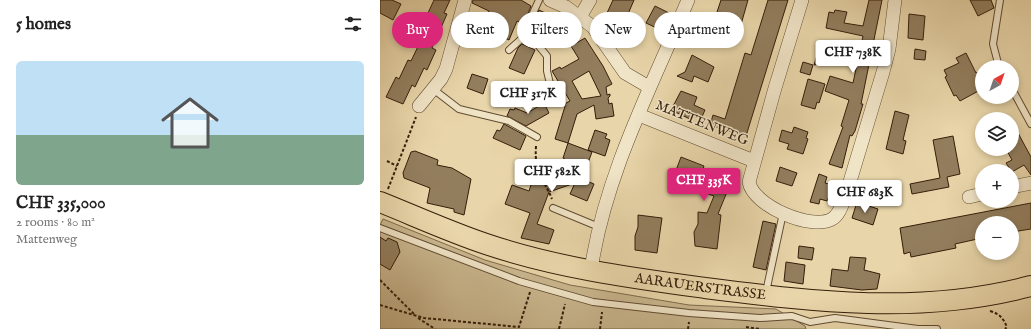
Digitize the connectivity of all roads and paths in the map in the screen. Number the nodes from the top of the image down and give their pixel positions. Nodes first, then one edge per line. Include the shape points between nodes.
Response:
1 (466, 0) edge
2 (539, 0) edge
3 (550, 0) edge
4 (590, 0) edge
5 (688, 0) edge
6 (802, 0) edge
7 (895, 0) edge
8 (1000, 0) edge
9 (534, 12) edge
10 (571, 12) edge
11 (582, 14) edge
12 (582, 19) edge
13 (517, 43) edge
14 (540, 48) edge
15 (509, 50) dead end
16 (997, 60) edge
17 (649, 87) junction
18 (551, 88) dead end
19 (433, 89) junction
20 (1019, 102) edge
21 (419, 106) joint
22 (638, 115) junction
23 (1031, 124) edge
24 (537, 137) joint
25 (387, 161) dead end
26 (754, 161) junction
27 (398, 167) junction
28 (1031, 183) edge
29 (1019, 186) edge
30 (975, 196) edge
31 (969, 197) dead end
32 (381, 202) edge
33 (553, 208) joint
34 (783, 213) junction
35 (599, 227) junction
36 (380, 228) edge
37 (591, 270) junction
38 (380, 280) edge
39 (532, 285) junction
40 (1031, 286) edge
41 (567, 295) junction
42 (765, 295) junction
43 (604, 303) junction
44 (380, 305) edge
45 (795, 307) junction
46 (985, 312) dead end
47 (416, 316) junction
48 (519, 327) junction
49 (435, 329) edge
50 (524, 329) edge
51 (559, 329) edge
52 (600, 329) edge
53 (937, 329) edge
54 (1005, 329) edge

1 - 19 street via 446,69
2 - 9 lane
3 - 10 street
4 - 11 street
5 - 17 street
6 - 26 street, MATTENWEG
7 - 34 street, MATTENWEG via 889,49 883,72 840,210 833,219 822,221 808,221
8 - 16 lane via 993,44
12 - 17 street via 593,27 625,73
13 - 15 lane
14 - 18 lane via 547,56
17 - 22 street
19 - 21 street
19 - 24 lane via 459,109 509,121
20 - 23 lane
21 - 27 path
22 - 26 street, MATTENWEG
22 - 35 street via 606,200
24 - 33 path via 535,162 543,184 552,198
25 - 27 path
26 - 34 street, MATTENWEG via 750,188 761,201
27 - 32 path
28 - 29 street
30 - 31 street
32 - 37 main road, AARAUERSTRASSE via 486,244
33 - 35 lane
34 - 42 lane
35 - 37 street
36 - 39 lane
37 - 42 main road, AARAUERSTRASSE via 620,277
38 - 47 path
39 - 41 lane
39 - 48 path
40 - 45 main road, AARAUERSTRASSE via 975,298 941,302
41 - 43 lane
41 - 51 path
42 - 45 main road, AARAUERSTRASSE
43 - 45 lane via 760,318
43 - 52 path
44 - 47 path
45 - 53 lane via 810,322 835,318 918,329
46 - 54 path via 996,313 1004,318 1007,327
47 - 48 path
47 - 49 path
48 - 50 path

